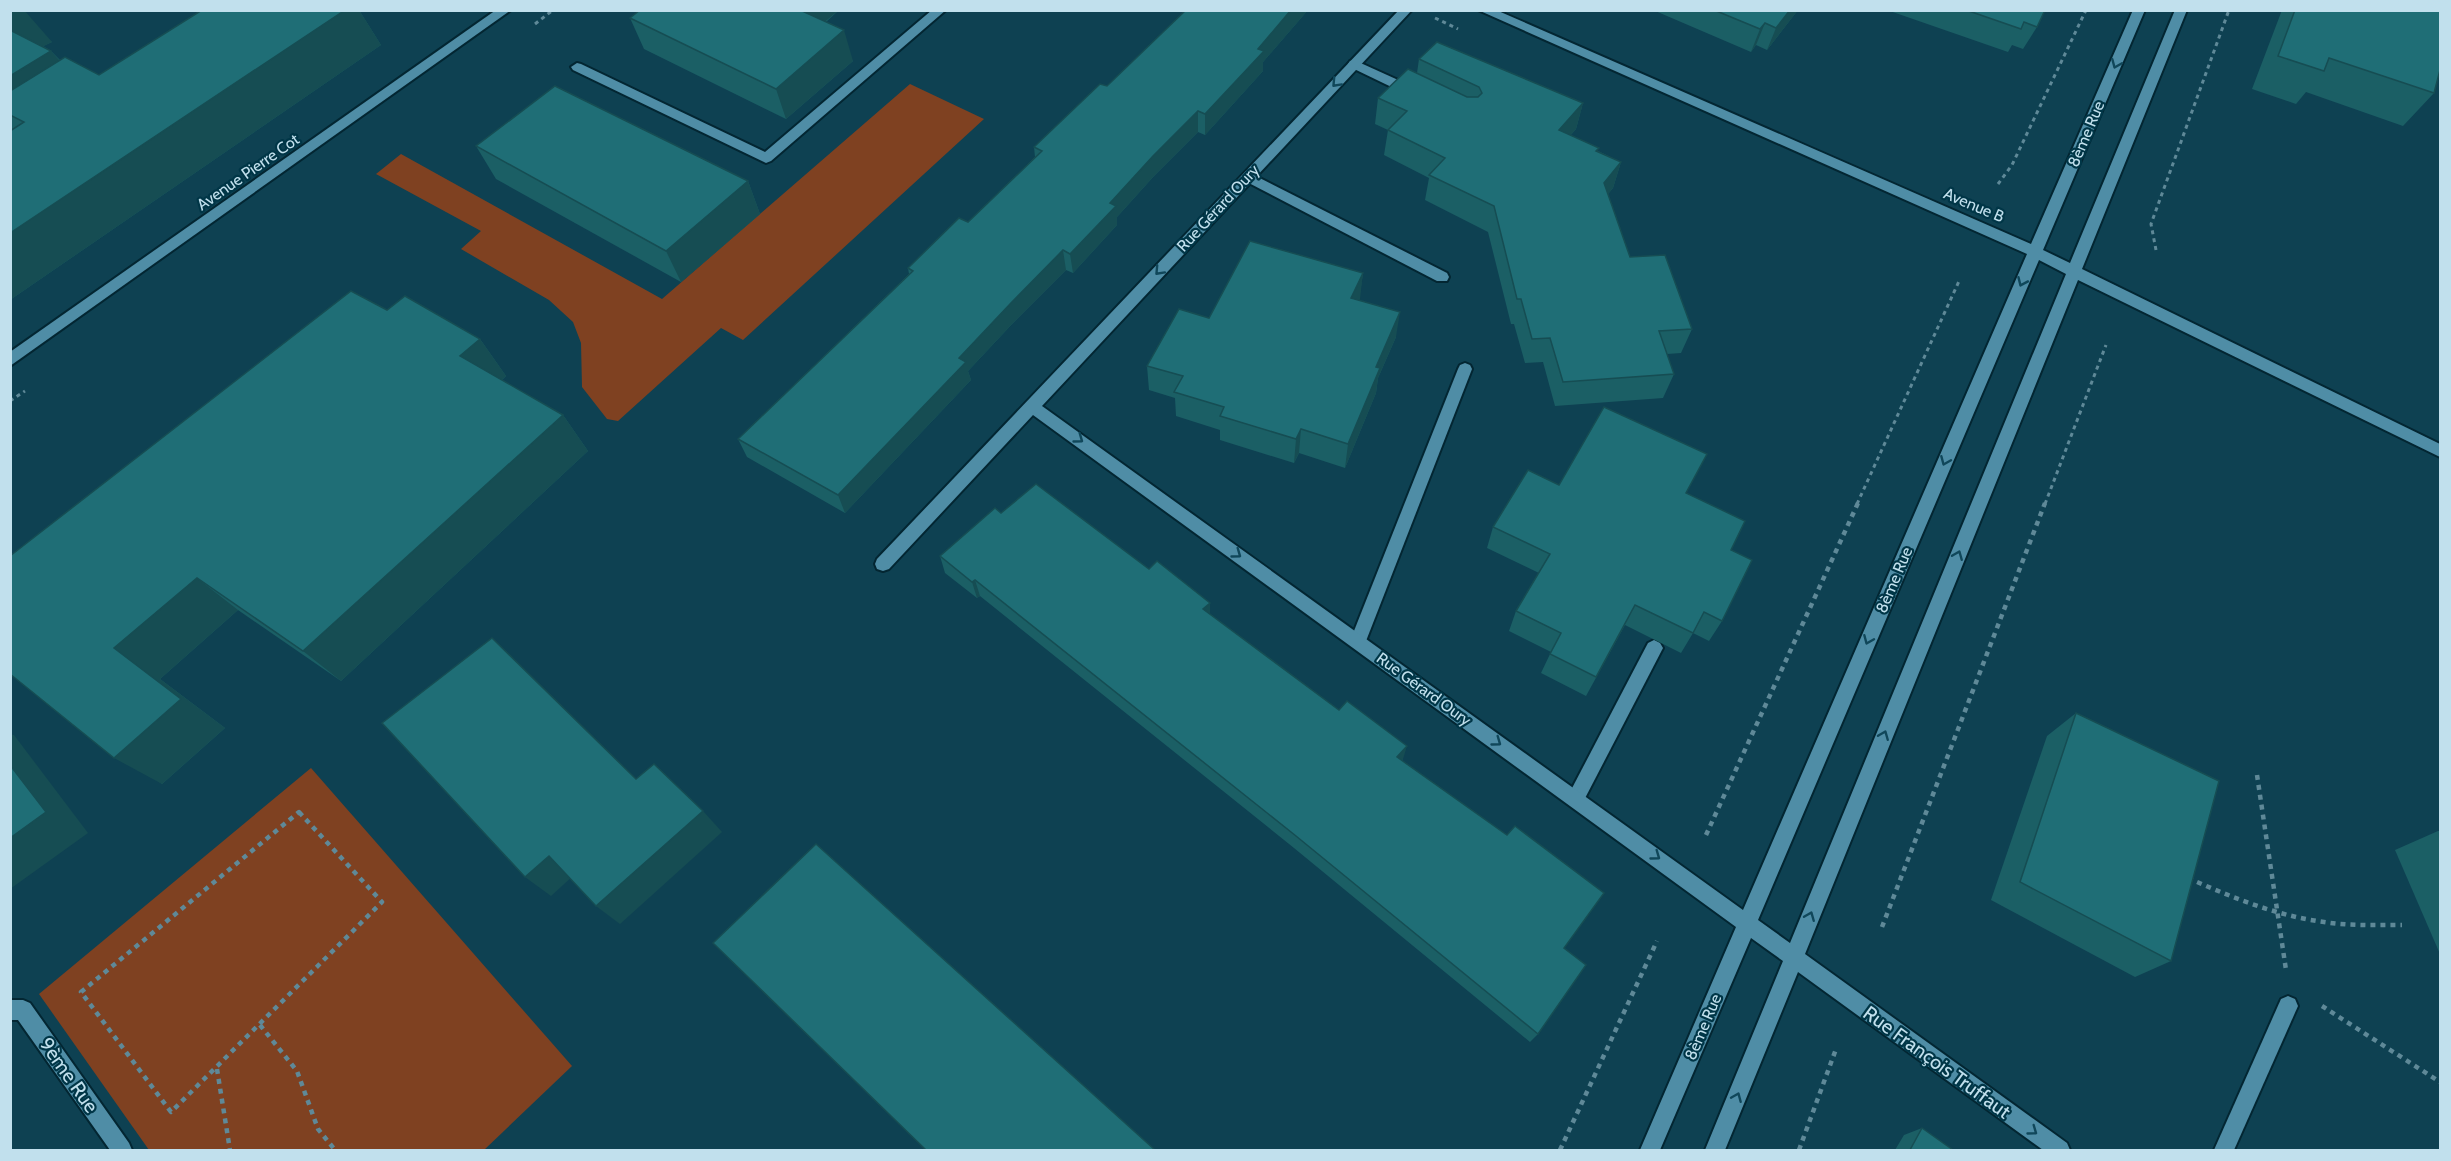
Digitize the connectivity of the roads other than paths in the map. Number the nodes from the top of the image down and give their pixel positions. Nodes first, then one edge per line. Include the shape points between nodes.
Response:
1 (505, 10) edge
2 (940, 10) edge
3 (1406, 10) edge
4 (1484, 10) edge
5 (2139, 10) edge
6 (2181, 10) edge
7 (1354, 64) junction
8 (577, 67) dead end
9 (1427, 99) edge
10 (1248, 177) junction
11 (2034, 253) junction
12 (2073, 270) junction
13 (1442, 277) dead end
14 (10, 360) edge
15 (1465, 369) dead end
16 (1031, 405) junction
17 (2440, 451) edge
18 (883, 564) dead end
19 (1358, 641) junction
20 (1654, 648) dead end
21 (1576, 798) junction
22 (1748, 923) junction
23 (1794, 957) junction
24 (1815, 973) joint
25 (2288, 1005) dead end
26 (10, 1010) edge
27 (122, 1150) edge
28 (1650, 1150) edge
29 (1714, 1150) edge
30 (2060, 1150) edge
31 (2224, 1150) edge

1 - 14 street, Avenue Pierre Cot
2 - 8 street via 766,158
3 - 7 street, Rue Gérard Oury
4 - 11 street, Avenue B
5 -> 11 street, 8ème Rue
6 - 12 street
7 - 9 street
7 -> 10 street, Rue Gérard Oury
10 - 13 street
10 -> 16 street, Rue Gérard Oury
11 - 12 street, Avenue B
11 -> 22 street, 8ème Rue
12 - 17 street, Avenue B
23 -> 12 street
15 - 19 street
16 - 18 street, Rue Gérard Oury
16 -> 19 street, Rue Gérard Oury
19 -> 21 street, Rue Gérard Oury
20 - 21 street
21 -> 22 street, Rue Gérard Oury
22 - 23 street, Rue Gérard Oury
22 - 28 street, 8ème Rue
23 - 24 street, Rue Gérard Oury
29 -> 23 street
24 -> 30 street, Rue François Truffaut
25 - 31 street
26 - 27 street, 9ème Rue via 23,1010

